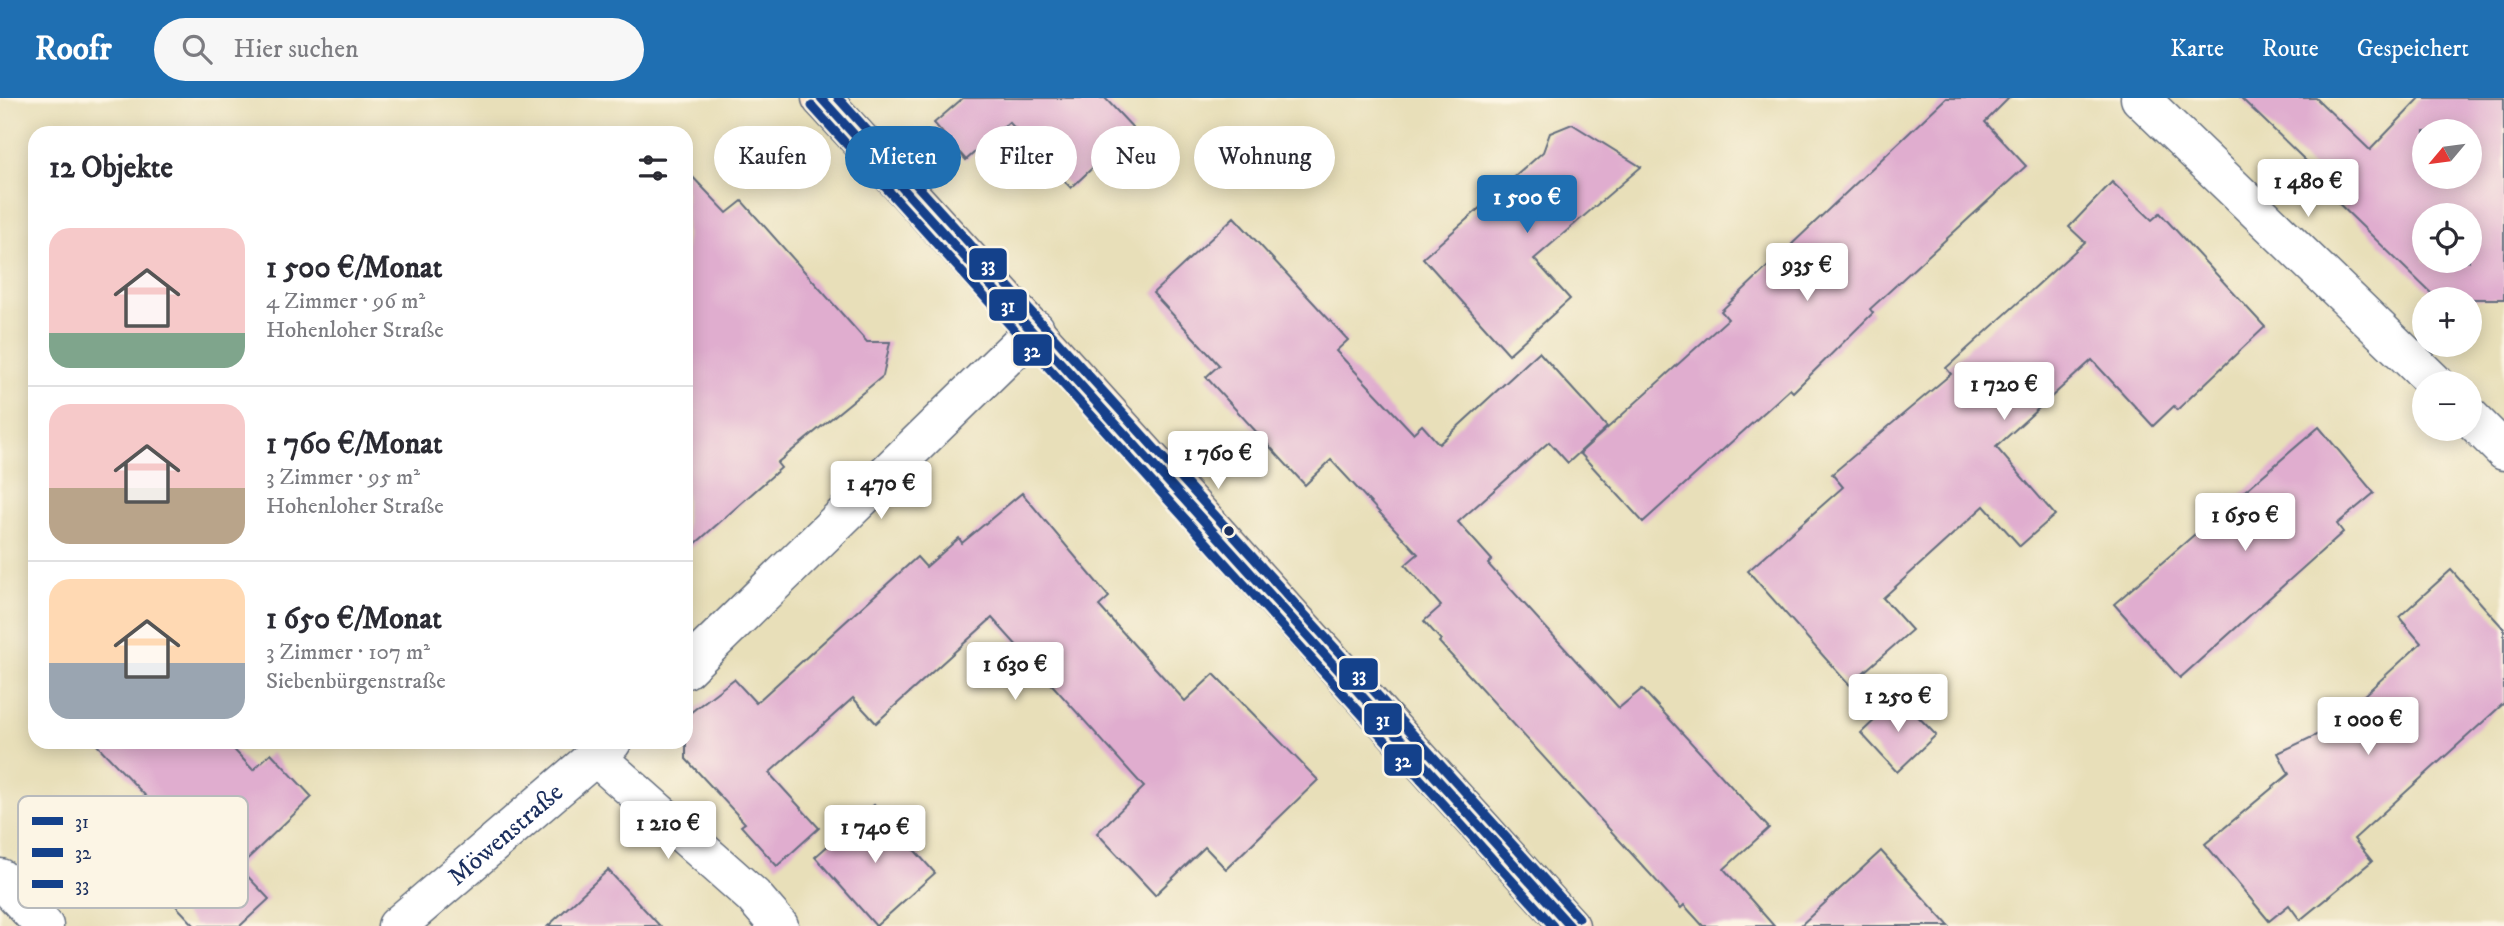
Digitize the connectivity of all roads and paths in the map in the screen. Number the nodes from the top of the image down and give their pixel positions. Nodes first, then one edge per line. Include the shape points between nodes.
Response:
1 (821, 98) edge
2 (2140, 98) edge
3 (1035, 329) junction
4 (2423, 371) edge
5 (693, 662) edge
6 (604, 750) edge
7 (0, 878) edge
8 (18, 898) edge
9 (28, 908) edge
10 (44, 926) edge
11 (397, 926) edge
12 (779, 926) edge
13 (1570, 926) edge

1 - 3 street
2 - 4 street
3 - 5 street
3 - 13 street
6 - 11 street, Möwenstraße
6 - 12 street
7 - 8 street
9 - 10 street

